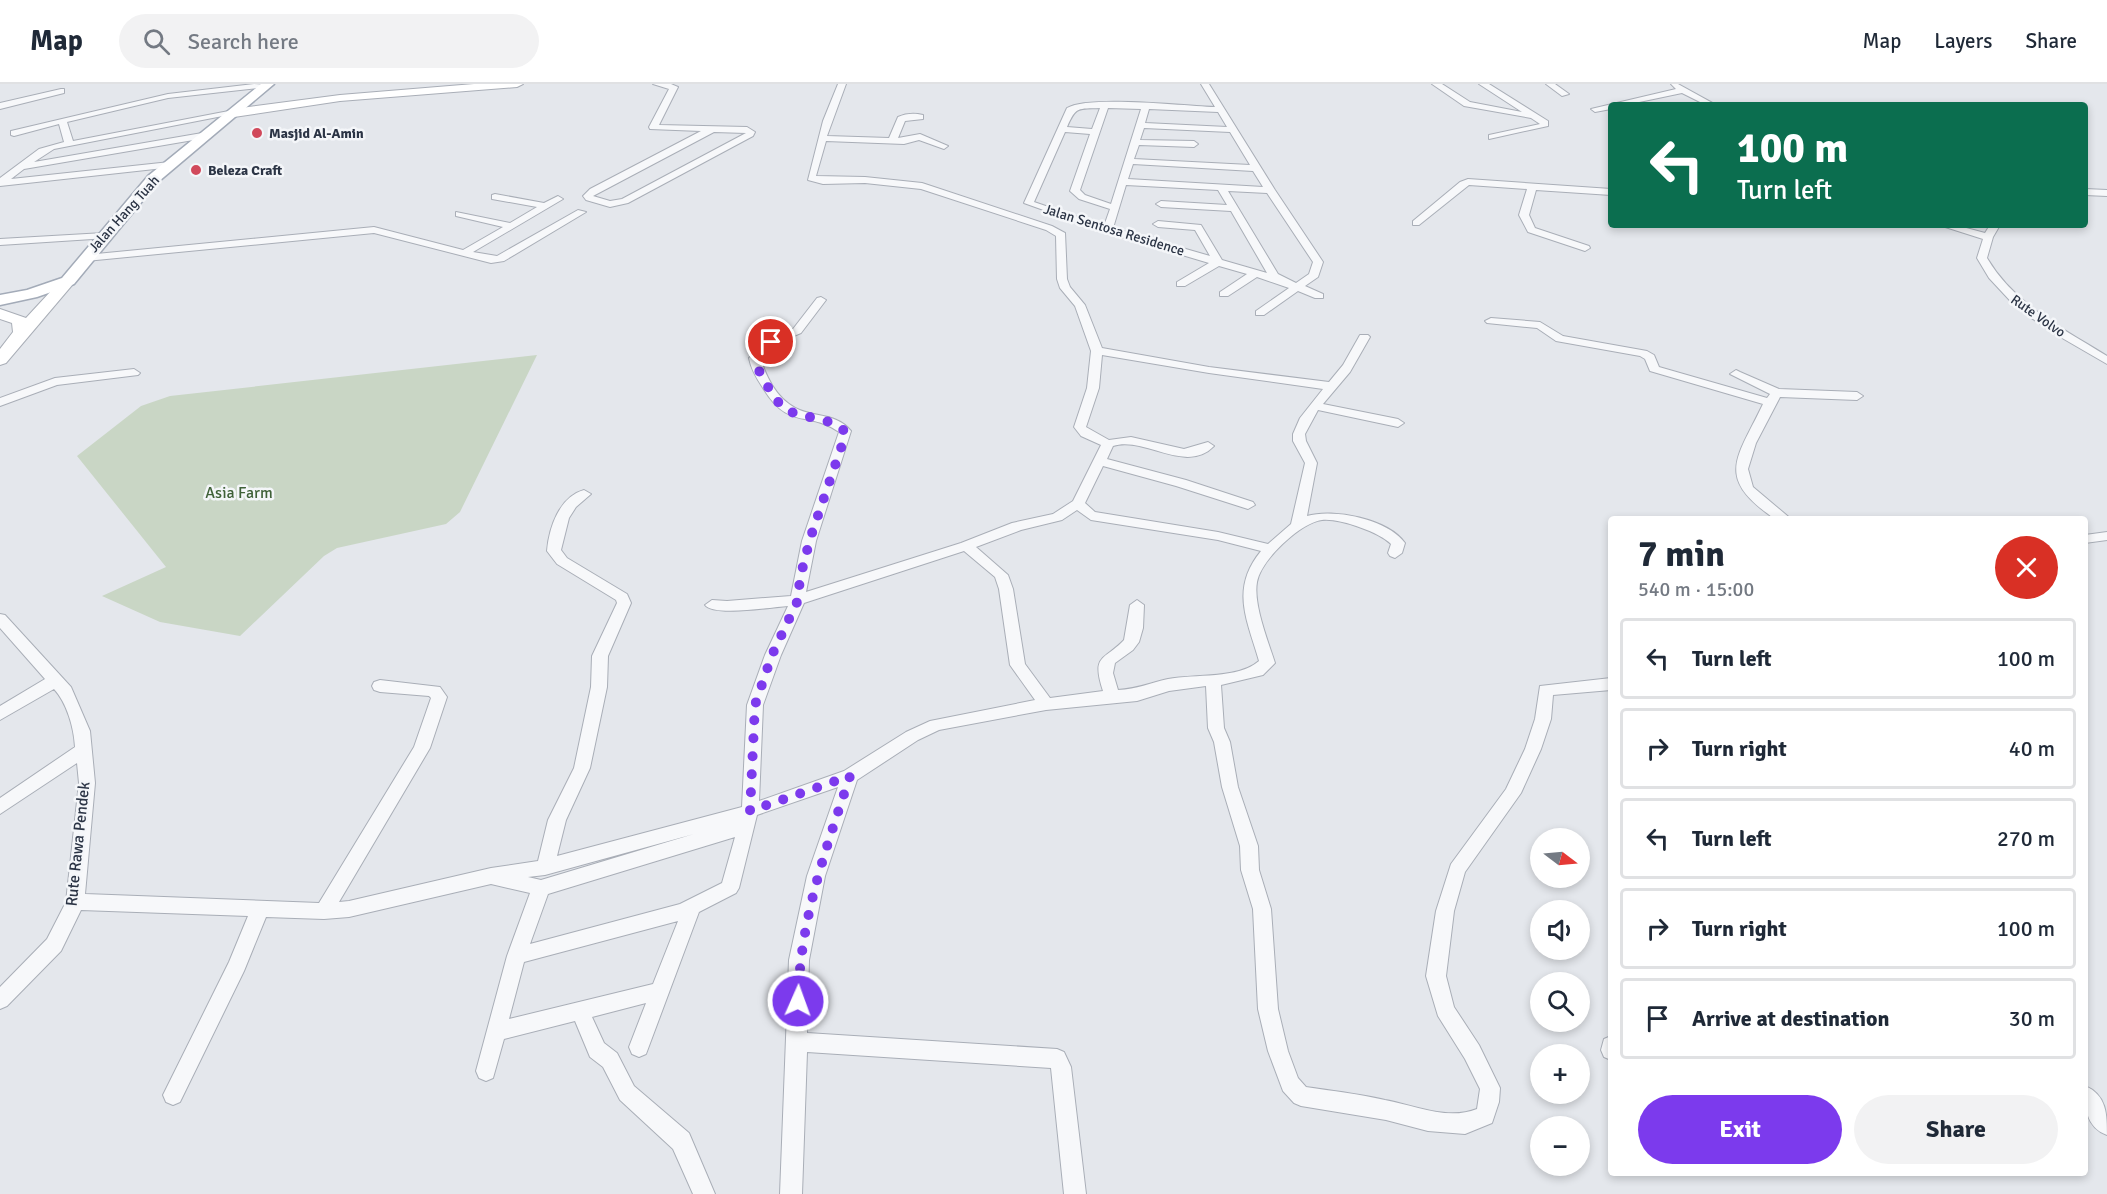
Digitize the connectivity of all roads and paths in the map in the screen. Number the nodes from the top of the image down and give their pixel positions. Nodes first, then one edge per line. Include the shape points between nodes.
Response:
1 (268, 84) edge
2 (517, 84) edge
3 (657, 84) edge
4 (842, 84) edge
5 (1206, 84) edge
6 (1436, 84) edge
7 (1482, 84) edge
8 (1550, 84) edge
9 (1672, 84) edge
10 (445, 87) edge
11 (1683, 90) junction
12 (61, 91) dead end
13 (1565, 94) dead end
14 (1626, 102) edge
15 (1705, 102) edge
16 (1105, 105) junction
17 (0, 106) edge
18 (1146, 106) junction
19 (1608, 106) edge
20 (1595, 109) dead end
21 (1221, 110) junction
22 (234, 113) junction
23 (920, 117) dead end
24 (1536, 117) junction
25 (62, 121) junction
26 (1141, 125) junction
27 (1187, 128) junction
28 (712, 129) junction
29 (1061, 129) junction
30 (1233, 130) junction
31 (1096, 132) junction
32 (15, 133) dead end
33 (208, 135) junction
34 (1492, 137) dead end
35 (822, 138) junction
36 (893, 140) junction
37 (1135, 141) junction
38 (69, 143) junction
39 (1194, 144) junction
40 (944, 146) dead end
41 (1129, 161) junction
42 (170, 165) junction
43 (1204, 165) junction
44 (21, 166) junction
45 (1257, 168) junction
46 (95, 172) junction
47 (1123, 182) junction
48 (0, 183) edge
49 (1163, 184) junction
50 (86, 185) dead end
51 (1532, 187) junction
52 (1222, 188) junction
53 (1270, 190) junction
54 (1608, 192) edge
55 (2088, 192) edge
56 (2107, 193) edge
57 (495, 197) dead end
58 (558, 199) dead end
59 (1161, 204) junction
60 (545, 206) junction
61 (1115, 208) junction
62 (1234, 208) junction
63 (580, 212) dead end
64 (459, 214) dead end
65 (1416, 223) dead end
66 (1158, 224) junction
67 (511, 226) junction
68 (1955, 228) edge
69 (1993, 228) edge
70 (1108, 230) junction
71 (104, 236) junction
72 (1988, 237) junction
73 (0, 242) edge
74 (1158, 244) junction
75 (1585, 248) dead end
76 (465, 253) junction
77 (86, 258) junction
78 (1218, 262) junction
79 (1255, 273) junction
80 (1280, 280) junction
81 (68, 281) junction
82 (1181, 284) dead end
83 (1297, 287) junction
84 (1224, 294) dead end
85 (1319, 296) dead end
86 (0, 300) edge
87 (820, 300) dead end
88 (1260, 313) dead end
89 (0, 314) edge
90 (1491, 321) dead end
91 (21, 332) junction
92 (1364, 337) dead end
93 (1097, 351) junction
94 (0, 360) edge
95 (2107, 361) edge
96 (134, 373) dead end
97 (1736, 374) dead end
98 (1330, 386) junction
99 (1857, 396) dead end
100 (1773, 397) junction
101 (0, 402) edge
102 (1315, 406) junction
103 (1398, 423) dead end
104 (1108, 444) junction
105 (1208, 446) dead end
106 (1098, 461) junction
107 (584, 494) dead end
108 (1077, 504) junction
109 (1248, 505) dead end
110 (1780, 516) edge
111 (1298, 525) junction
112 (2107, 536) edge
113 (2088, 539) edge
114 (966, 546) junction
115 (1271, 549) junction
116 (1395, 553) dead end
117 (798, 600) junction
118 (1137, 604) dead end
119 (712, 605) dead end
120 (0, 619) edge
121 (56, 680) junction
122 (1213, 680) junction
123 (1608, 684) edge
124 (380, 686) dead end
125 (1112, 696) junction
126 (1046, 704) junction
127 (0, 714) edge
128 (84, 748) junction
129 (850, 776) junction
130 (0, 807) edge
131 (748, 818) junction
132 (545, 867) junction
133 (491, 876) junction
134 (541, 888) junction
135 (75, 902) junction
136 (692, 907) junction
137 (261, 908) junction
138 (324, 911) junction
139 (516, 956) junction
140 (660, 991) junction
141 (0, 1000) edge
142 (580, 1011) junction
143 (496, 1032) junction
144 (796, 1042) junction
145 (639, 1047) dead end
146 (486, 1071) dead end
147 (173, 1095) dead end
148 (2088, 1100) edge
149 (2107, 1125) edge
150 (704, 1194) edge
151 (791, 1194) edge
152 (1076, 1194) edge

1 - 22 main road, Jalan Hang Tuah
1 - 25 street via 168,96
2 - 10 street
3 - 28 street via 674,87 652,126
4 - 35 street
5 - 21 street
6 - 24 street via 1467,104
7 - 24 street
8 - 13 street
9 - 11 street
10 - 22 street
11 - 14 street
11 - 15 street
12 - 17 street
16 - 18 street
16 - 29 street, Jalan Sentosa Residence via 1075,107
16 - 31 street
18 - 21 street
18 - 26 street
19 - 20 street
21 - 30 street
22 - 33 main road, Jalan Hang Tuah
22 - 38 street
23 - 36 street via 903,117
24 - 34 street via 1544,126
25 - 32 street
25 - 38 street
26 - 27 street
26 - 37 street
27 - 30 street
27 - 39 street
28 - 28 street via 751,132 625,201 610,204 588,196
29 - 31 street
29 - 70 street, Jalan Sentosa Residence via 1029,203
30 - 45 street
31 - 61 street via 1075,191
33 - 42 main road, Jalan Hang Tuah
33 - 44 street
35 - 36 street
35 - 93 street via 811,178 922,186 1058,232 1062,239 1062,279 1080,305
36 - 40 street via 920,137
37 - 39 street
37 - 41 street
38 - 44 street via 47,148
39 - 43 street
41 - 43 street
41 - 47 street
42 - 46 street
42 - 71 main road, Jalan Hang Tuah
43 - 45 street
44 - 48 street
45 - 53 street
46 - 48 street
46 - 50 street
47 - 49 street
47 - 61 street
49 - 52 street
49 - 59 street
51 - 54 street
51 - 65 street via 1463,184
51 - 75 street via 1524,215 1531,230
52 - 53 street
52 - 62 street
53 - 83 street via 1318,262 1314,275
55 - 56 street
57 - 60 street
58 - 60 street
59 - 62 street
59 - 66 street
60 - 67 street
61 - 70 street
62 - 80 street
63 - 76 street via 500,259
64 - 67 street
66 - 74 street
66 - 78 street via 1198,227
67 - 76 street
68 - 72 street
69 - 72 street, Rute Volvo
70 - 74 street, Jalan Sentosa Residence
71 - 73 street
71 - 77 main road, Jalan Hang Tuah
72 - 95 street, Rute Volvo via 1982,258 2002,289 2027,310
74 - 78 street, Jalan Sentosa Residence
76 - 77 street via 374,230
77 - 81 main road, Jalan Hang Tuah
78 - 79 street, Jalan Sentosa Residence
78 - 82 street
79 - 80 street, Jalan Sentosa Residence
79 - 84 street
80 - 83 street, Jalan Sentosa Residence
81 - 86 main road
81 - 91 street
83 - 85 street, Jalan Sentosa Residence
83 - 88 street
87 - 117 street via 797,331 764,346 755,358 770,390 785,409 834,424 844,431 810,539
89 - 91 street via 20,321
90 - 100 street via 1540,325 1560,339 1643,353 1650,357 1654,369
91 - 94 street
92 - 98 street via 1344,372
93 - 98 street
93 - 104 street via 1093,388 1080,427
96 - 101 street via 55,382
97 - 100 street
98 - 102 street
99 - 100 street
100 - 110 street via 1740,472 1743,485 1752,496
102 - 103 street
102 - 111 street via 1299,434 1311,464
104 - 105 street via 1129,441 1190,453
104 - 106 street
106 - 108 street
106 - 109 street
107 - 132 street via 567,506 554,551 562,561 622,597 624,603 600,656 599,687 582,768 557,820
108 - 114 street via 1057,517 1017,526
108 - 115 street via 1091,516 1218,536
111 - 115 street
111 - 116 street via 1325,516 1354,522 1392,535 1398,543
112 - 113 street
114 - 117 street
114 - 126 street via 1001,575 1018,665
115 - 122 street via 1258,561 1250,583 1267,663 1258,671
117 - 119 street
117 - 131 street via 772,655 755,705
118 - 125 street via 1131,641 1109,657 1107,663 1105,673
120 - 121 street, Rute Rawa Pendek
121 - 127 street
121 - 128 street, Rute Rawa Pendek via 65,691 82,731
122 - 123 street via 1216,728 1250,846 1250,870 1262,909 1268,1009 1290,1084 1301,1096 1428,1121 1465,1124 1485,1116 1490,1088 1445,1010 1436,976 1445,911 1457,869 1513,794 1543,719 1546,690
122 - 125 street
124 - 138 street via 429,690 439,696 422,748
125 - 126 street
126 - 129 street via 936,725
128 - 130 street
128 - 135 street, Rute Rawa Pendek via 87,783
129 - 131 street
129 - 144 street via 816,876 799,960
131 - 132 street
131 - 134 street
131 - 136 street via 730,888
132 - 133 street
133 - 134 street
133 - 138 street via 349,909
134 - 139 street
135 - 137 street
135 - 141 street, Rute Rawa Pendek via 54,945
136 - 139 street
136 - 140 street
137 - 138 street
137 - 147 street
139 - 143 street
140 - 142 street
140 - 145 street
142 - 143 street
142 - 150 street via 597,1050 610,1060 627,1093 681,1141
143 - 146 street
144 - 151 street
144 - 152 street via 1057,1059
148 - 149 street

